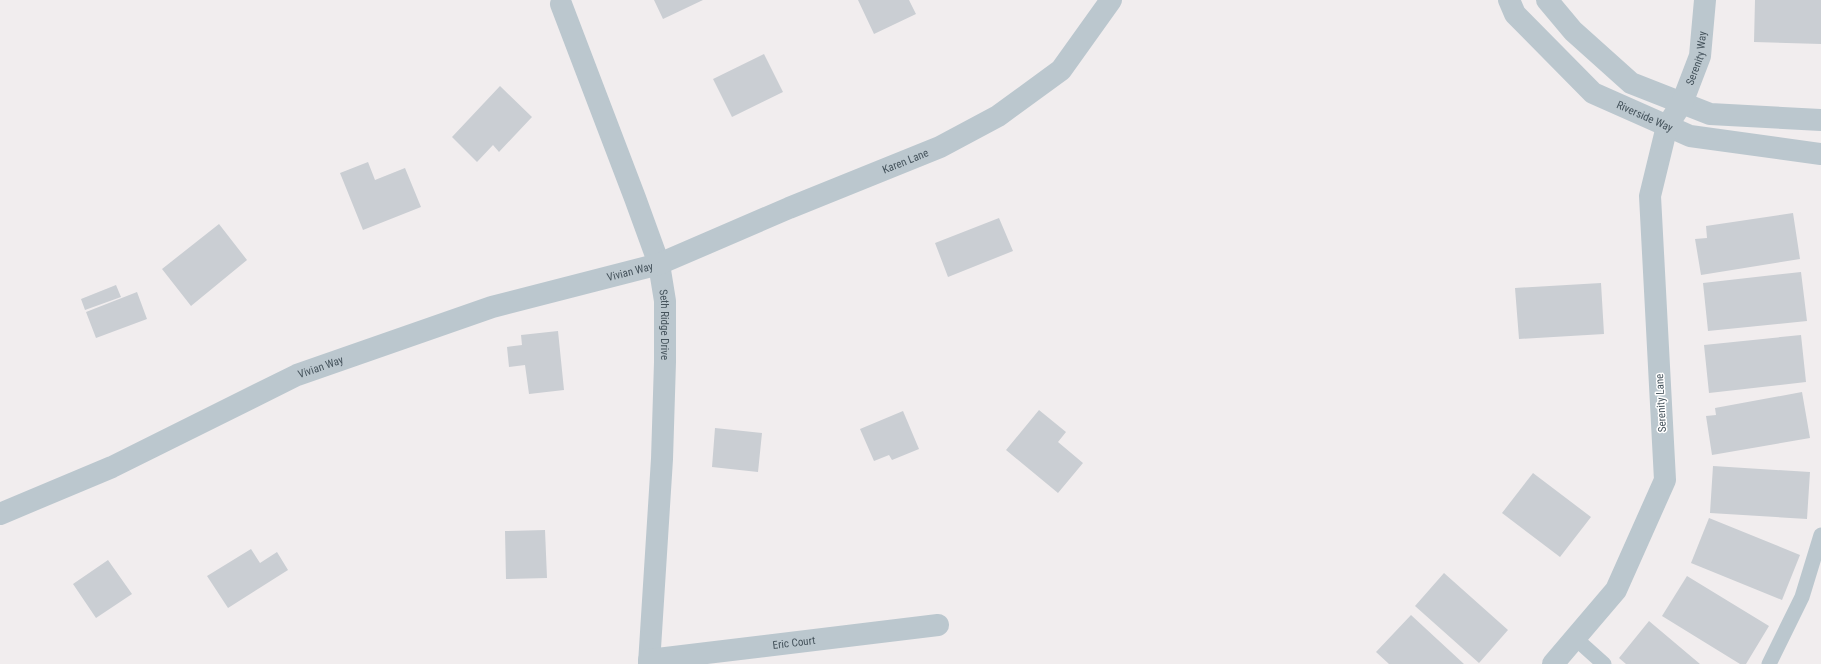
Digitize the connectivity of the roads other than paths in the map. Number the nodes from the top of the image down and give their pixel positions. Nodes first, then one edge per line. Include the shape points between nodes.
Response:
1 (1111, 0) edge
2 (1509, 0) edge
3 (1547, 0) edge
4 (1705, 0) edge
5 (561, 4) dead end
6 (1675, 114) junction
7 (1821, 120) edge
8 (1821, 154) edge
9 (659, 264) junction
10 (0, 514) edge
11 (1821, 534) edge
12 (938, 625) dead end
13 (1575, 638) junction
14 (649, 662) edge
15 (1553, 664) edge
16 (1604, 664) edge
17 (1769, 664) edge

1 - 9 street, Karen Lane via 1061,70 998,116 940,147
2 - 6 street, Riverside Way via 1515,14 1593,93
3 - 6 street, Riverside Way via 1574,31 1631,83
4 - 6 street, Serenity Way via 1700,56
5 - 9 street, Seth Ridge Drive
6 - 7 street, Riverside Way
6 - 8 street, Riverside Way via 1690,136
6 - 13 street, Serenity Lane via 1650,196 1665,480 1616,590
9 - 10 street, Vivian Way via 492,307 297,375 112,467
9 - 14 street, Seth Ridge Drive via 665,302 665,362 662,459
11 - 17 lane via 1802,597
12 - 14 street, Eric Court
13 - 15 street, Serenity Lane
13 - 16 lane

